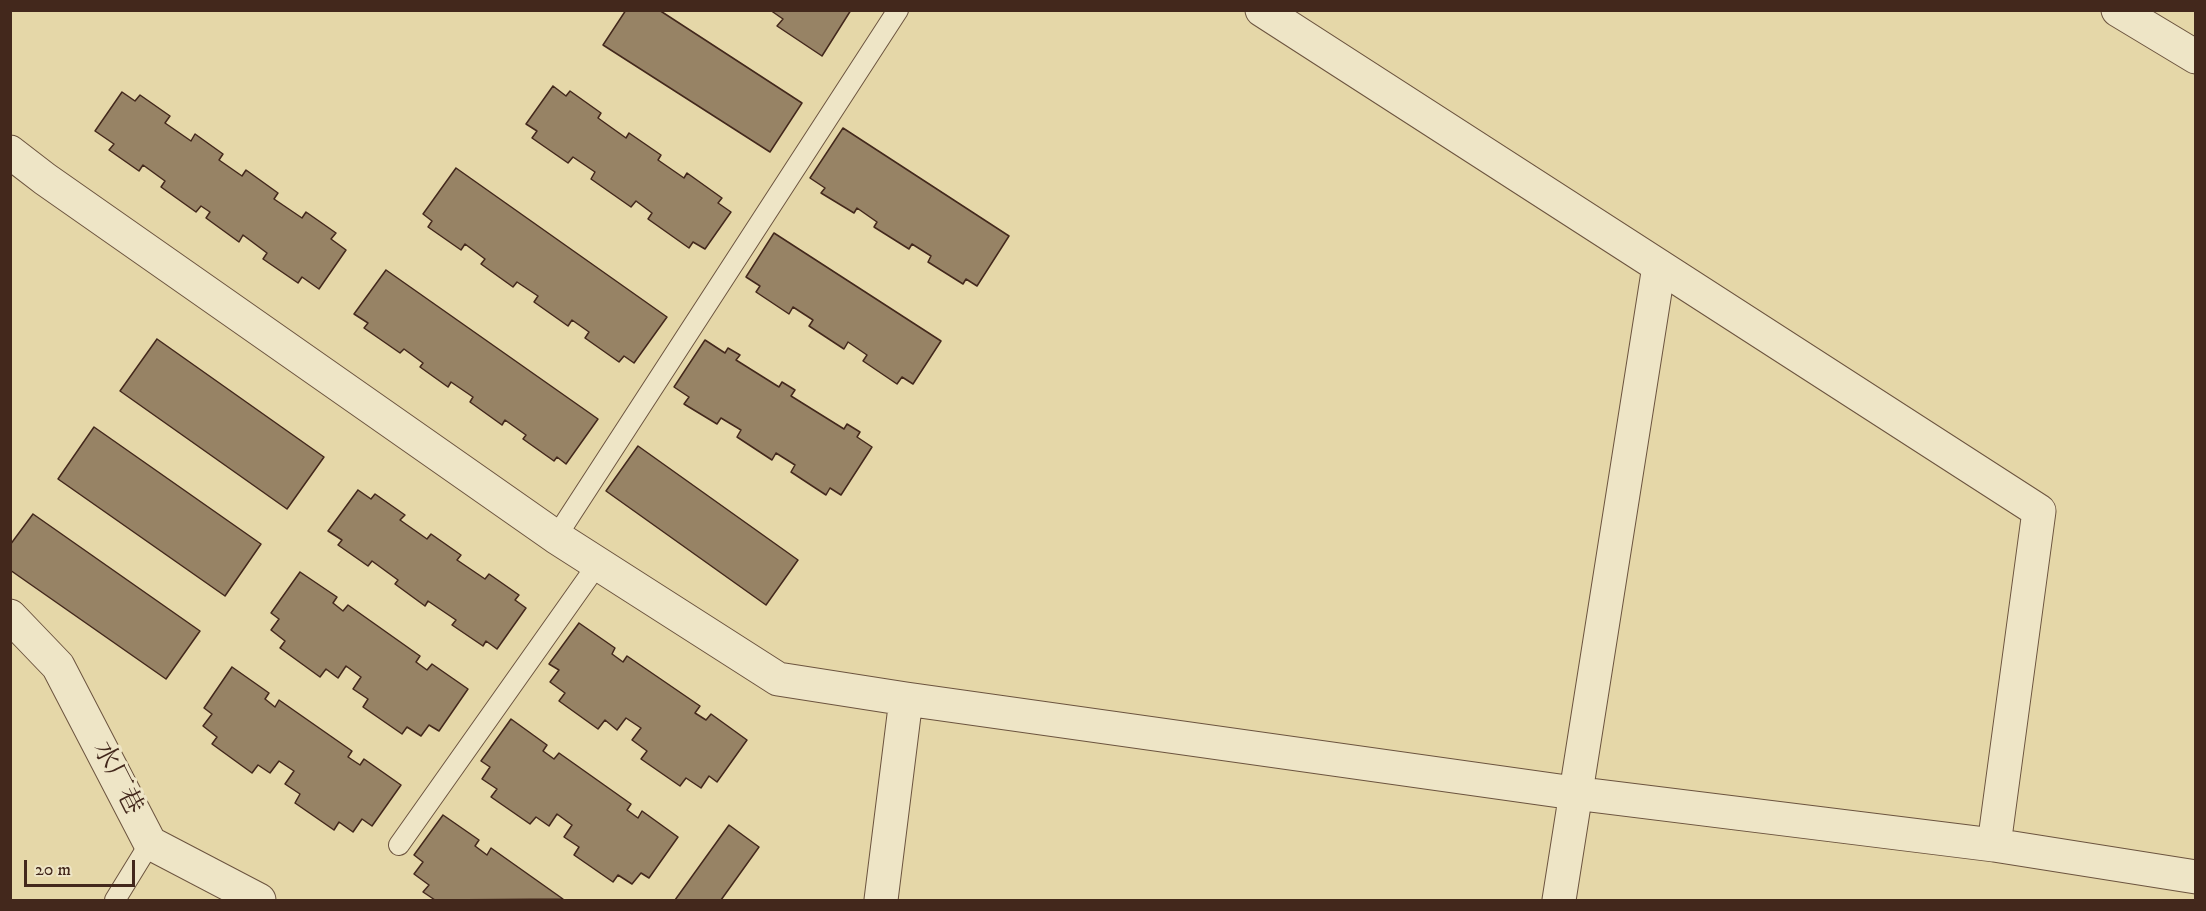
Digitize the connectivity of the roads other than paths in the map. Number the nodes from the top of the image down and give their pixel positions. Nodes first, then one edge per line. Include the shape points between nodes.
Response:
1 (898, 10) edge
2 (1262, 10) edge
3 (2118, 10) edge
4 (2196, 57) edge
5 (10, 152) edge
6 (1659, 266) junction
7 (555, 537) junction
8 (597, 565) junction
9 (10, 616) edge
10 (906, 699) junction
11 (1574, 794) junction
12 (150, 843) junction
13 (399, 845) dead end
14 (1994, 845) junction
15 (2196, 877) edge
16 (115, 900) edge
17 (259, 900) edge
18 (880, 900) edge
19 (1559, 900) edge

1 - 7 lane
2 - 6 street
3 - 4 street
5 - 7 street
6 - 11 street
6 - 14 street via 2039,511
7 - 8 street
8 - 10 street via 778,679
8 - 13 lane
9 - 12 street, 水厂巷 via 58,666
10 - 11 street
10 - 18 street
11 - 14 street
11 - 19 street
12 - 16 lane
12 - 17 street, 水厂巷
14 - 15 street

